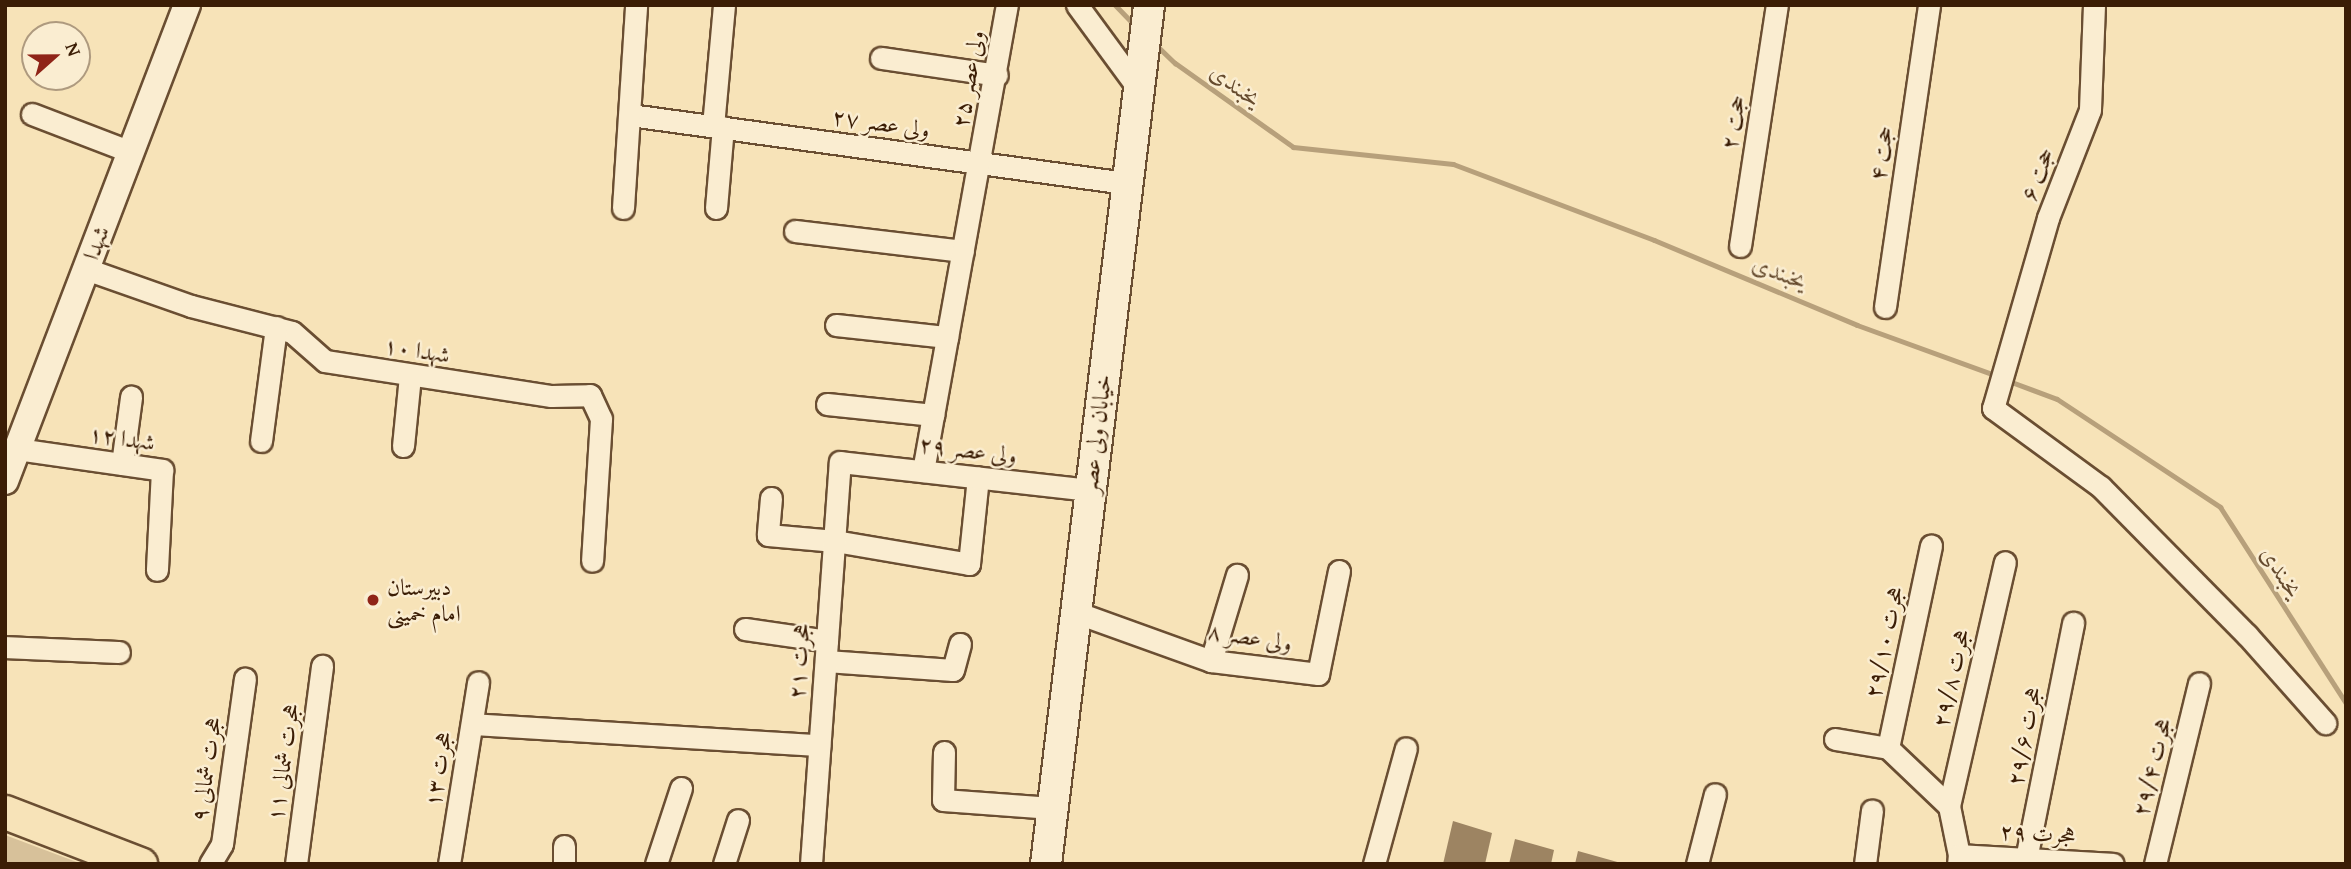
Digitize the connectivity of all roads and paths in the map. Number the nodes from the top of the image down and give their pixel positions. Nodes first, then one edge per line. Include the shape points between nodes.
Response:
1 (187, 5) edge
2 (636, 5) edge
3 (724, 5) edge
4 (1007, 5) edge
5 (1077, 5) edge
6 (1149, 5) edge
7 (1777, 5) edge
8 (1929, 5) edge
9 (2094, 5) edge
10 (881, 58) dead end
11 (996, 75) junction
12 (1138, 87) junction
13 (32, 114) dead end
14 (630, 115) junction
15 (718, 127) junction
16 (131, 152) junction
17 (980, 163) junction
18 (1126, 183) junction
19 (624, 208) dead end
20 (716, 208) dead end
21 (795, 231) dead end
22 (1740, 246) dead end
23 (963, 251) junction
24 (86, 268) junction
25 (1885, 307) dead end
26 (836, 325) dead end
27 (276, 327) junction
28 (947, 337) junction
29 (410, 376) junction
30 (131, 397) dead end
31 (827, 404) dead end
32 (933, 415) junction
33 (261, 441) dead end
34 (402, 446) dead end
35 (17, 449) junction
36 (841, 462) joint
37 (122, 464) junction
38 (923, 471) junction
39 (978, 477) junction
40 (5, 481) edge
41 (1090, 490) junction
42 (771, 498) dead end
43 (835, 541) junction
44 (1931, 546) dead end
45 (592, 561) dead end
46 (2005, 562) dead end
47 (157, 570) dead end
48 (1339, 571) dead end
49 (1237, 575) dead end
50 (1075, 612) junction
51 (2073, 624) dead end
52 (746, 629) dead end
53 (960, 644) dead end
54 (5, 647) edge
55 (827, 651) junction
56 (119, 652) dead end
57 (1211, 661) junction
58 (323, 666) dead end
59 (245, 679) dead end
60 (478, 682) dead end
61 (2199, 683) dead end
62 (2325, 723) dead end
63 (472, 724) junction
64 (1835, 739) dead end
65 (820, 745) junction
66 (1406, 748) dead end
67 (1888, 748) junction
68 (944, 752) dead end
69 (681, 788) dead end
70 (1714, 794) dead end
71 (1949, 806) junction
72 (1052, 808) junction
73 (1872, 810) dead end
74 (5, 812) edge
75 (738, 820) dead end
76 (1959, 859) edge
77 (2026, 859) junction
78 (140, 864) edge
79 (210, 864) edge
80 (296, 864) edge
81 (449, 864) edge
82 (656, 864) edge
83 (724, 864) edge
84 (811, 864) edge
85 (1046, 864) edge
86 (1374, 864) edge
87 (1697, 864) edge
88 (1866, 864) edge
89 (2113, 864) edge
90 (2155, 864) edge

1 - 16 street, شهدا
2 - 14 street
3 - 15 street
4 - 11 street, ولی عصر ۲۵
5 - 12 street
6 - 12 main road, خیابان ولی عصر
7 - 22 street, حجت ۲
8 - 25 street, حجت ۴
9 - 62 street, حجت ۶ via 2090,110 2048,218 1993,408 2101,487 2247,635
10 - 11 street
11 - 17 street, ولی عصر ۲۵
12 - 18 main road, خیابان ولی عصر
13 - 16 street
14 - 15 street, ولی عصر ۲۷
14 - 19 street
15 - 17 street, ولی عصر ۲۷
15 - 20 street
16 - 24 street, شهدا
17 - 18 street, ولی عصر ۲۷
17 - 23 street, ولی عصر ۲۵
18 - 41 main road, خیابان ولی عصر
21 - 23 street
23 - 28 street, ولی عصر ۲۵
24 - 27 street, شهدا ۱۰ via 191,306
24 - 35 street, شهدا
26 - 28 street
27 - 29 street, شهدا ۱۰ via 292,332 325,361
27 - 33 street
28 - 32 street, ولی عصر ۲۵
29 - 34 street
29 - 45 street, شهدا ۱۰ via 551,396 590,395 601,419
30 - 37 street
31 - 32 street
32 - 38 street, ولی عصر ۲۵
35 - 37 street, شهدا ۱۲
35 - 40 street, شهدا
36 - 38 street, ولی عصر ۲۹
36 - 43 street, هجرت ۲۱
37 - 47 street, شهدا ۱۲ via 162,470
38 - 39 street, ولی عصر ۲۹
39 - 41 street, ولی عصر ۲۹
39 - 43 street via 969,564
41 - 50 main road, خیابان ولی عصر
42 - 43 street via 768,535
43 - 55 street, هجرت ۲۱
44 - 67 street, هجرت ۲۹/۱۰
46 - 71 street, هجرت ۲۹/۸
48 - 57 street, ولی عصر ۸ via 1318,674
49 - 57 street
50 - 57 street, ولی عصر ۸
50 - 72 main road, خیابان ولی عصر
51 - 77 street, هجرت ۲۹/۶
52 - 55 street
53 - 55 street via 953,670
54 - 56 street
55 - 65 street, هجرت ۲۱
58 - 80 street, هجرت شمالی ۱۱
59 - 79 street, هجرت شمالی ۹ via 222,844
60 - 63 street, هجرت ۱۳
61 - 90 street, هجرت ۲۹/۴
63 - 65 street
63 - 81 street, هجرت ۱۳
64 - 67 street
65 - 84 street, هجرت ۲۱
66 - 86 street
67 - 71 street
68 - 72 street via 943,800
69 - 82 street
70 - 87 street
71 - 76 street, هجرت ۲۹
72 - 85 main road, خیابان ولی عصر
73 - 88 street
74 - 78 main road
75 - 83 street
76 - 77 street, هجرت ۲۹
77 - 89 street, هجرت ۲۹

